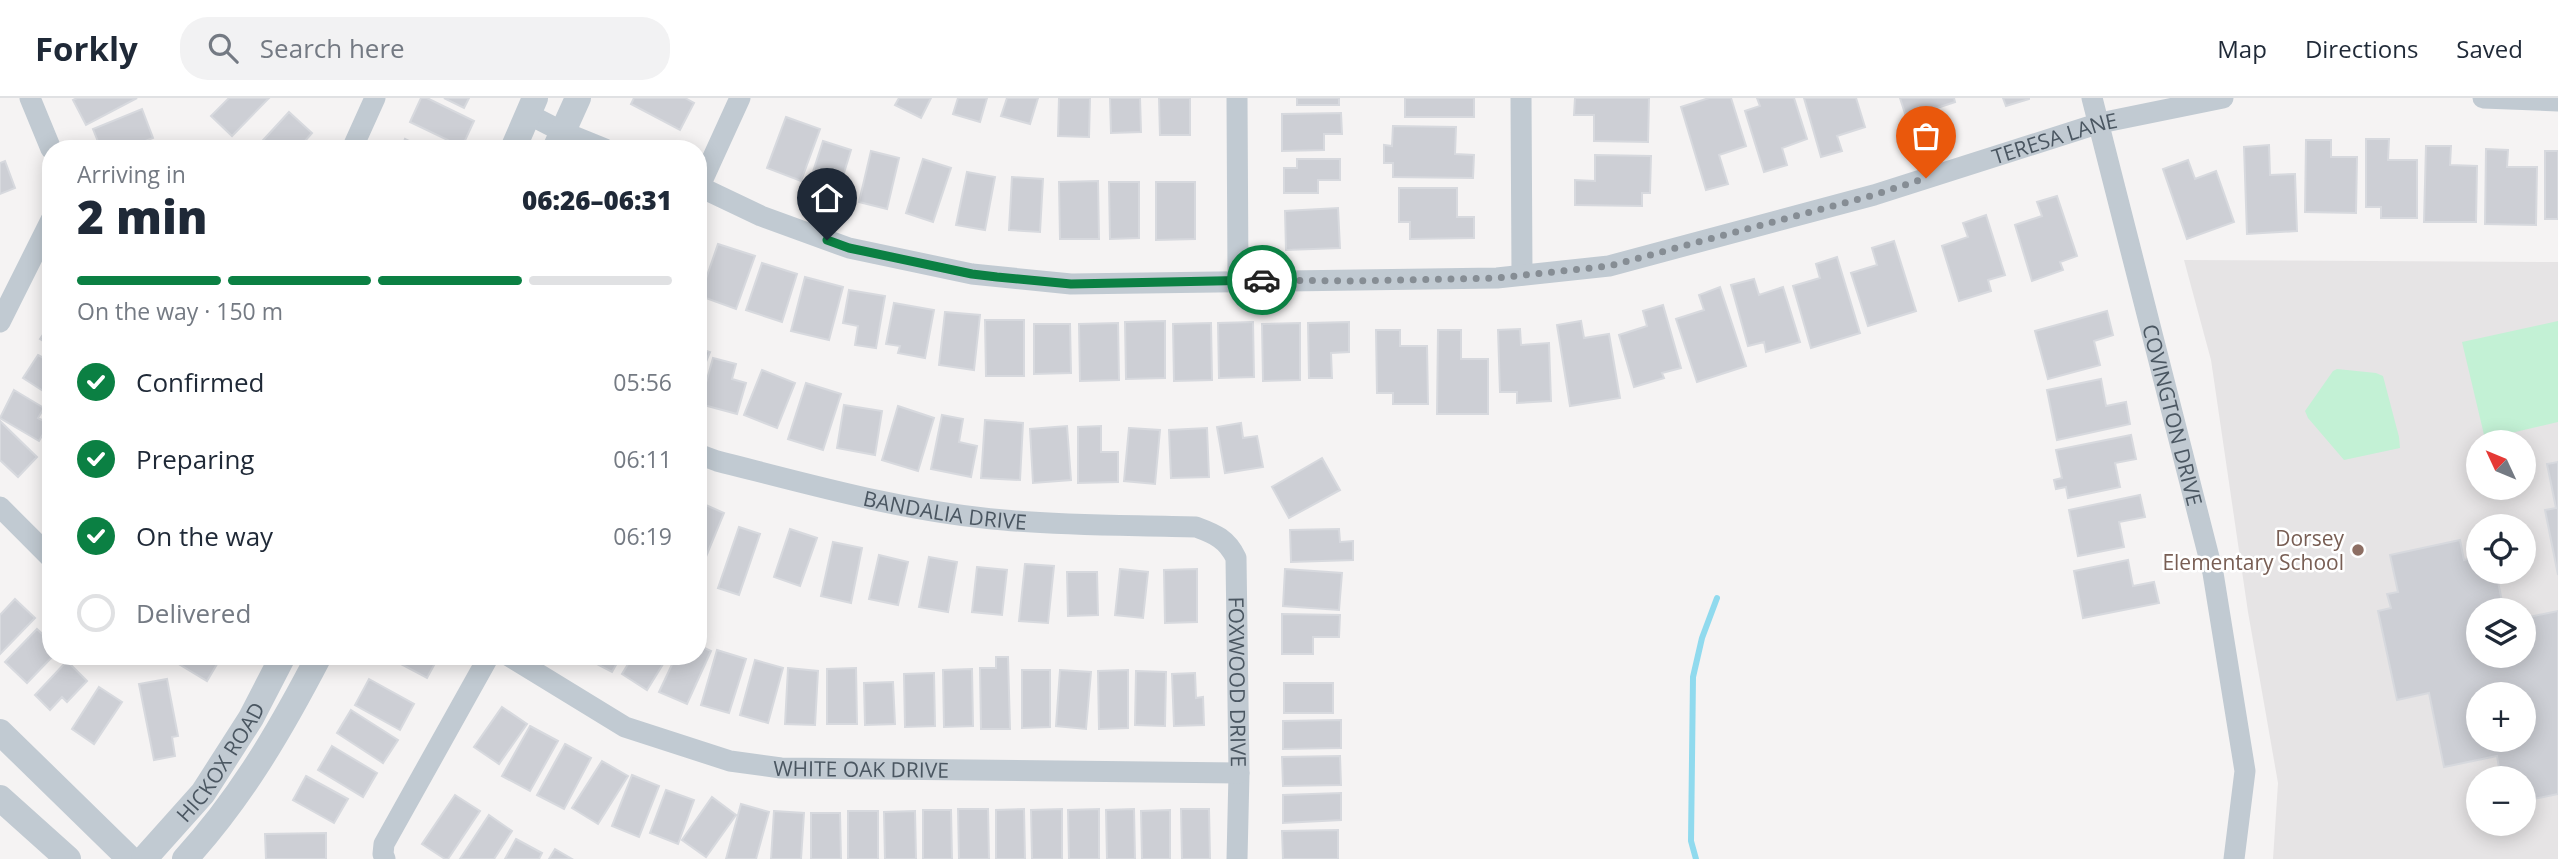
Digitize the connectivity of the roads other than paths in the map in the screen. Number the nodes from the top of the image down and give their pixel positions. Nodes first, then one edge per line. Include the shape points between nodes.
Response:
1 (30, 98) edge
2 (578, 98) edge
3 (740, 98) edge
4 (1237, 98) edge
5 (1521, 98) edge
6 (2092, 98) edge
7 (2223, 98) edge
8 (2483, 98) edge
9 (369, 100) edge
10 (2558, 102) edge
11 (531, 106) edge
12 (2100, 123) junction
13 (47, 140) edge
14 (355, 140) edge
15 (517, 140) edge
16 (559, 140) edge
17 (707, 170) edge
18 (707, 192) edge
19 (42, 238) edge
20 (1522, 275) junction
21 (1238, 280) junction
22 (0, 322) edge
23 (707, 457) edge
24 (0, 507) edge
25 (1196, 527) joint
26 (42, 549) edge
27 (278, 665) edge
28 (314, 665) edge
29 (484, 665) edge
30 (524, 665) edge
31 (0, 732) edge
32 (1239, 773) junction
33 (0, 798) edge
34 (68, 859) edge
35 (130, 859) edge
36 (144, 859) edge
37 (185, 859) edge
38 (385, 859) edge
39 (1237, 859) edge
40 (2234, 859) edge

1 - 13 street
2 - 16 street
3 - 17 street
4 - 21 street
5 - 20 street
6 - 12 street, COVINGTON DRIVE
7 - 12 street, TERESA LANE
8 - 10 street
9 - 14 street
11 - 15 street
11 - 16 street
12 - 20 street, TERESA LANE via 1874,195 1622,262
12 - 40 street, COVINGTON DRIVE via 2213,573 2245,771
18 - 21 street, TERESA LANE via 849,248 972,274 1071,284
19 - 22 street
20 - 21 street, TERESA LANE
23 - 25 street, BANDALIA DRIVE via 922,509 1004,520
24 - 26 street
25 - 32 street, FOXWOOD DRIVE via 1220,536 1236,558
27 - 36 street, HICKOX ROAD via 203,793
28 - 37 street, HICKOX ROAD via 243,789
29 - 38 street via 384,844
30 - 32 street, WHITE OAK DRIVE via 625,727 730,761 781,768
31 - 35 street
32 - 39 street, FOXWOOD DRIVE
33 - 34 street

